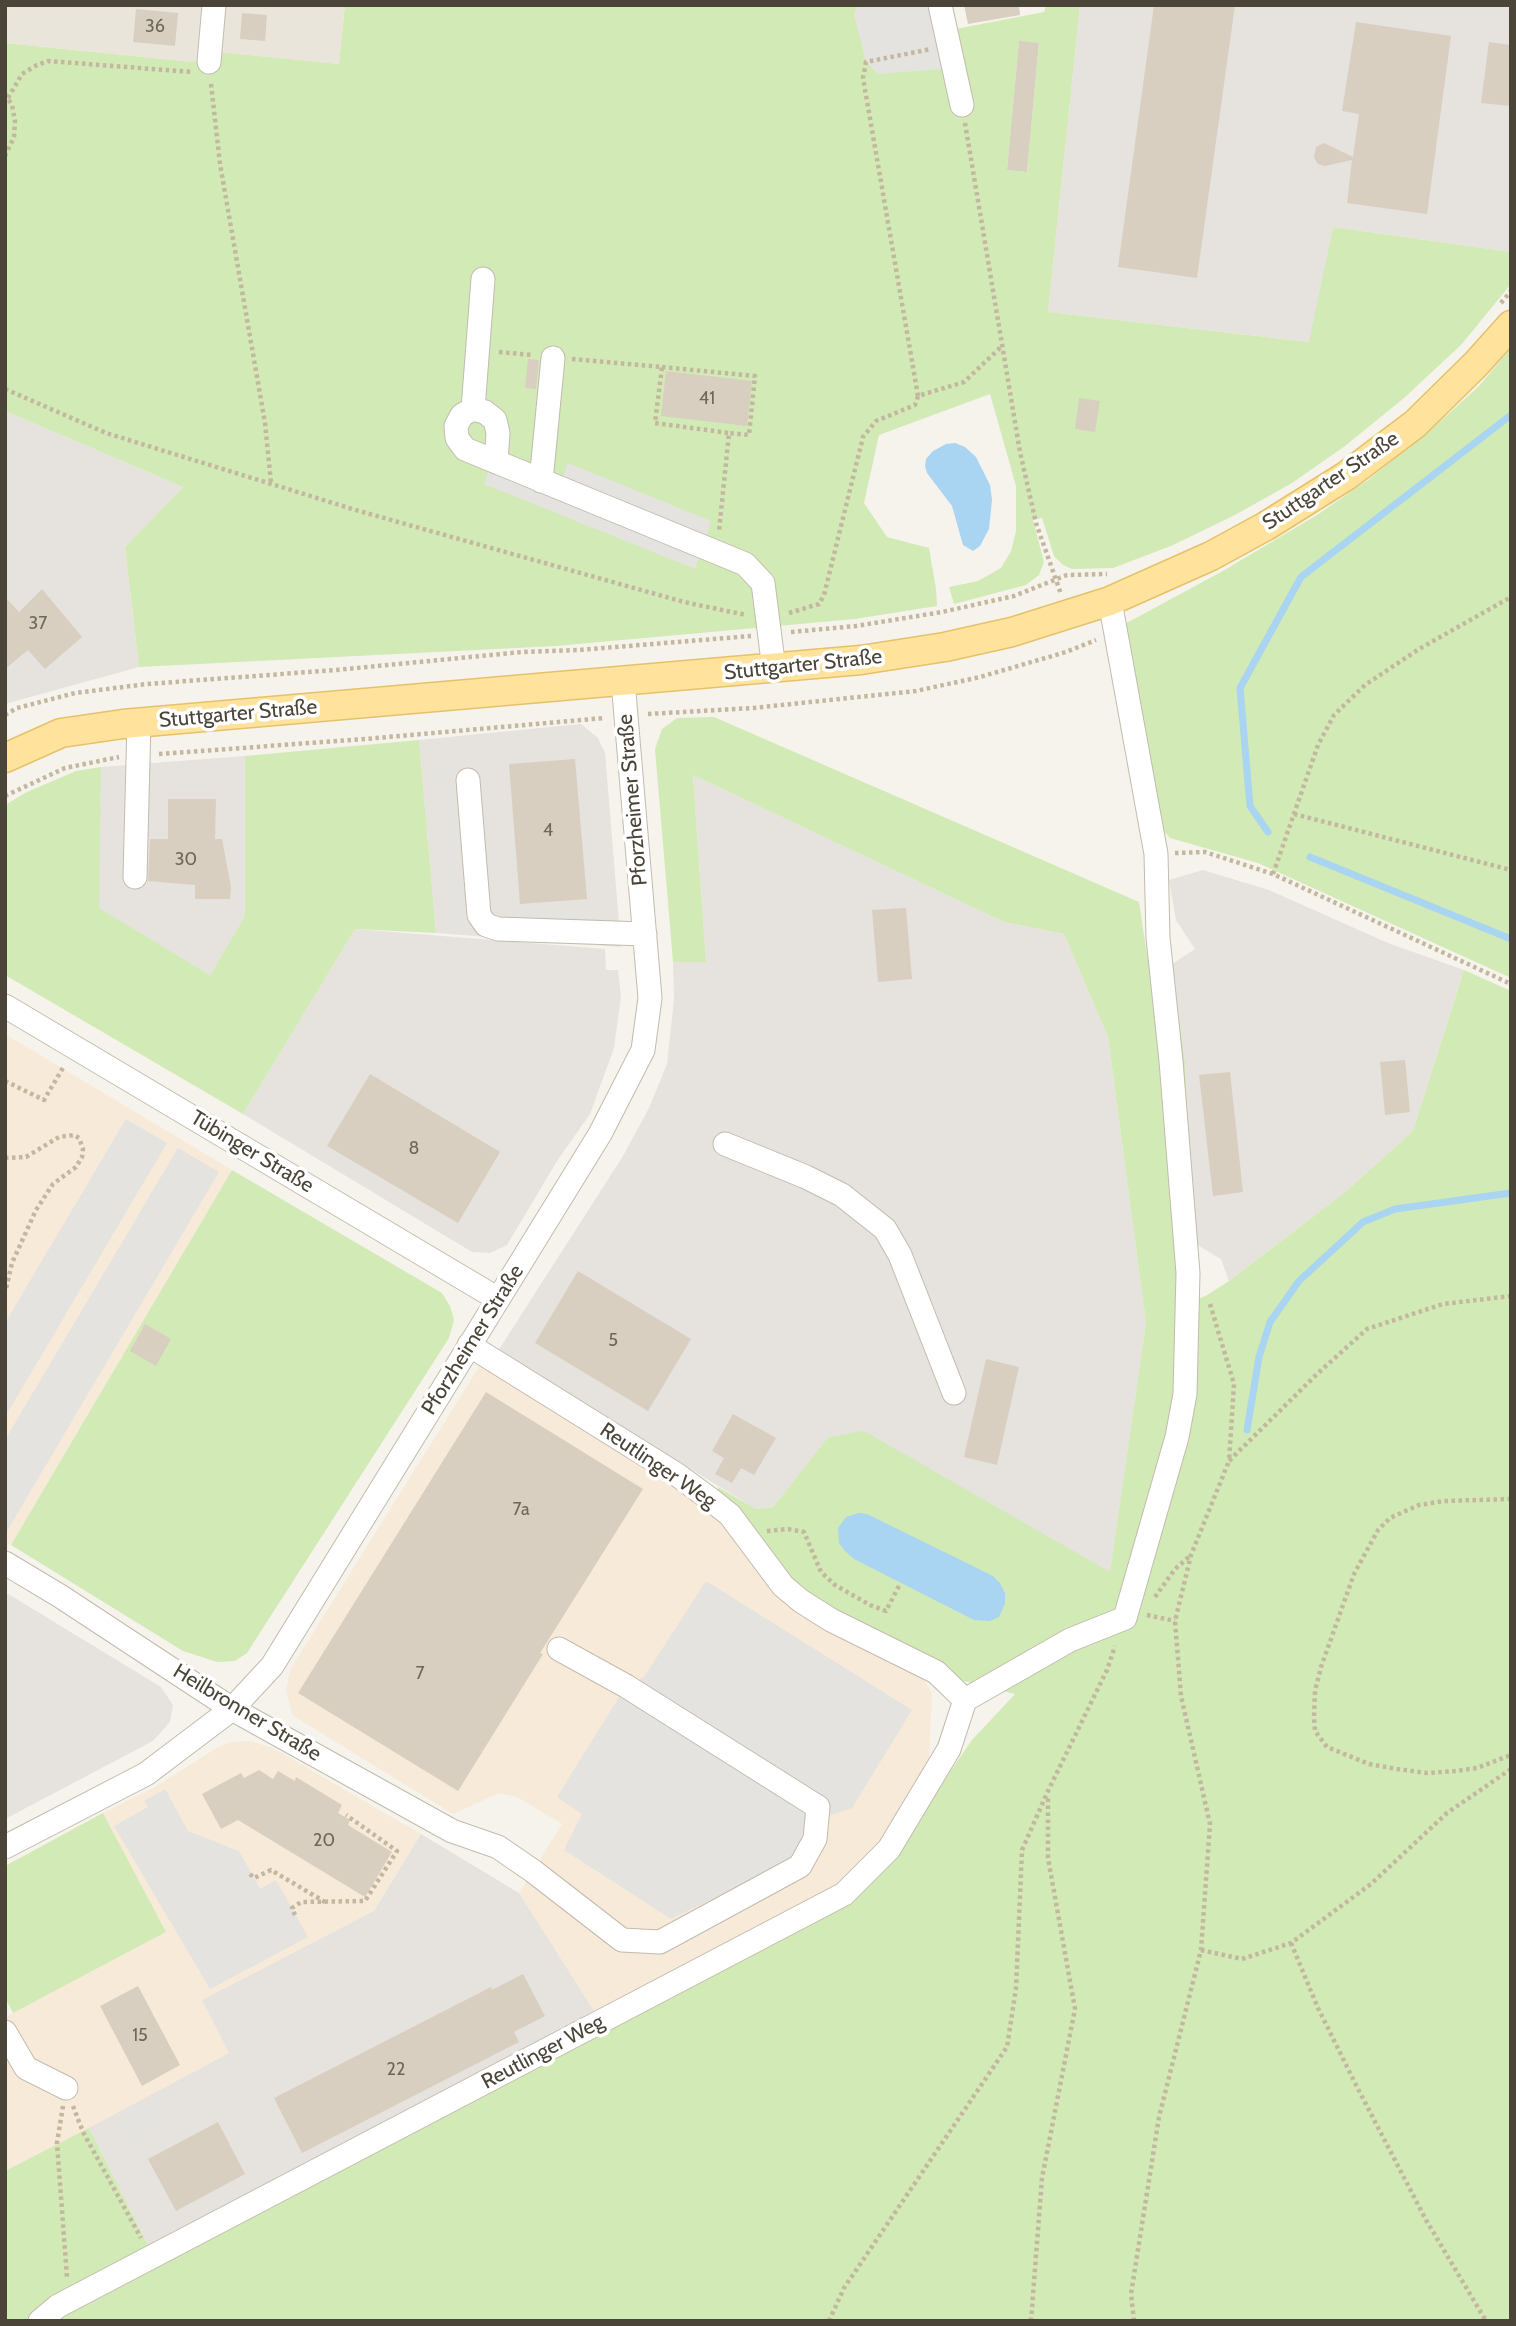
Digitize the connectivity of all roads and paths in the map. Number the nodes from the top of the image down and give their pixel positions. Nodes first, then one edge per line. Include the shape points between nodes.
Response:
1 (214, 5) edge
2 (940, 5) edge
3 (948, 46) junction
4 (209, 62) junction
5 (6, 96) edge
6 (962, 105) joint
7 (5, 156) edge
8 (483, 279) dead end
9 (1511, 291) edge
10 (1503, 317) edge
11 (1002, 346) junction
12 (477, 350) junction
13 (553, 358) junction
14 (662, 368) junction
15 (5, 388) edge
16 (918, 396) junction
17 (473, 409) junction
18 (729, 433) junction
19 (496, 462) junction
20 (541, 481) junction
21 (271, 484) junction
22 (717, 552) junction
23 (1111, 573) dead end
24 (1056, 579) junction
25 (1511, 597) edge
26 (1110, 601) junction
27 (1069, 615) junction
28 (769, 627) junction
29 (1115, 631) junction
30 (1080, 648) junction
31 (774, 669) junction
32 (623, 681) junction
33 (5, 715) edge
34 (626, 716) junction
35 (139, 722) junction
36 (139, 755) junction
37 (5, 758) edge
38 (468, 779) dead end
39 (5, 796) edge
40 (1294, 814) junction
41 (1156, 854) junction
42 (1511, 870) edge
43 (1273, 874) junction
44 (135, 877) dead end
45 (645, 934) junction
46 (1511, 984) edge
47 (5, 1006) edge
48 (75, 1047) junction
49 (5, 1081) edge
50 (725, 1144) dead end
51 (5, 1158) edge
52 (1188, 1273) junction
53 (6, 1289) edge
54 (1511, 1296) edge
55 (498, 1299) junction
56 (469, 1345) junction
57 (954, 1393) dead end
58 (1229, 1461) junction
59 (1511, 1499) edge
60 (788, 1529) dead end
61 (1191, 1555) junction
62 (5, 1563) edge
63 (900, 1584) dead end
64 (1125, 1618) junction
65 (1175, 1621) junction
66 (559, 1649) dead end
67 (965, 1700) junction
68 (232, 1709) junction
69 (1511, 1755) edge
70 (1511, 1769) edge
71 (1048, 1791) junction
72 (352, 1805) dead end
73 (5, 1847) edge
74 (250, 1874) dead end
75 (325, 1902) junction
76 (295, 1915) dead end
77 (1291, 1942) junction
78 (1200, 1950) junction
79 (5, 2032) edge
80 (66, 2088) junction
81 (152, 2257) junction
82 (74, 2298) junction
83 (40, 2321) edge
84 (829, 2321) edge
85 (1031, 2321) edge
86 (1134, 2321) edge
87 (1486, 2321) edge

1 - 4 street
2 - 3 street
3 - 6 street
3 - 16 path via 866,62 863,78
4 - 5 path via 192,72 48,61 22,74
4 - 21 path via 220,164 265,423
5 - 7 path via 12,105 15,137
6 - 11 path
8 - 12 street
9 - 10 path
10 - 26 main road, Stuttgarter Straße via 1476,365 1415,424 1346,476 1212,556
11 - 16 path via 964,382
11 - 24 path via 1020,452
12 - 13 path
12 - 17 street
13 - 14 path
13 - 20 street
14 - 18 path via 655,423
14 - 18 path via 755,376 749,435
15 - 21 path via 106,433
16 - 28 path via 915,405 876,421 863,437 819,604
17 - 19 street via 495,420
17 - 19 street via 462,415 456,426 457,438 465,449
18 - 22 path
19 - 20 street
20 - 22 street
21 - 28 path
22 - 28 street via 745,564 763,583
23 - 24 path
24 - 27 path
24 - 28 path via 1014,596 942,612 856,626
25 - 40 path via 1365,685 1334,715 1318,745
26 - 27 main road, Stuttgarter Straße
26 - 29 street
27 - 30 path
27 - 31 main road, Stuttgarter Straße via 946,648
28 - 31 street
28 - 33 path via 579,650 147,684 75,693
29 - 30 path
29 - 41 street
30 - 34 path via 916,691
31 - 32 main road, Stuttgarter Straße
32 - 34 street, Pforzheimer Straße
32 - 35 main road, Stuttgarter Straße
34 - 36 path
34 - 45 street, Pforzheimer Straße
35 - 36 street
35 - 37 main road, Stuttgarter Straße via 61,733
36 - 39 path via 65,768
36 - 44 street
38 - 45 street via 479,915 486,925
40 - 42 path
40 - 43 path
41 - 43 path via 1205,852
41 - 52 street via 1158,938
43 - 46 path
45 - 55 street, Pforzheimer Straße via 650,998 643,1050 600,1134
47 - 48 street, Tübinger Straße
48 - 49 path via 44,1100
48 - 55 street, Tübinger Straße
50 - 57 street via 842,1195 885,1229 900,1255
51 - 53 path via 26,1157 59,1137 74,1135 83,1149 76,1167 53,1184 36,1210 12,1263
52 - 58 path via 1208,1295 1234,1384
52 - 64 street via 1185,1394
54 - 58 path via 1443,1304 1367,1329
55 - 56 street, Pforzheimer Straße
56 - 67 street, Reutlinger Weg via 693,1486 730,1515 783,1586 801,1601 936,1672
56 - 68 street, Pforzheimer Straße via 272,1666
58 - 61 path
59 - 69 path via 1419,1506 1390,1518 1378,1530 1354,1574 1321,1667 1314,1717 1315,1731 1326,1747 1387,1768 1455,1772
60 - 63 path via 804,1532 821,1572 835,1585 870,1605 886,1611
61 - 65 path
61 - 65 path via 1142,1614
62 - 68 street, Heilbronner Straße
64 - 67 street via 1070,1640
64 - 71 path via 1107,1670
65 - 78 path via 1181,1696 1210,1824
66 - 68 street, Heilbronner Straße via 818,1807 816,1839 800,1866 660,1942 622,1940 498,1847 452,1831
67 - 81 street, Reutlinger Weg via 949,1749 889,1849 844,1894
68 - 73 street, Pforzheimer Straße via 146,1774
70 - 77 path via 1447,1813 1371,1884
71 - 84 path via 1022,1850 1016,1988 1007,2047 845,2288
71 - 85 path via 1048,1858 1074,2009 1042,2178
72 - 75 path via 345,1816 397,1851 365,1901
74 - 75 path via 254,1878 271,1870
75 - 76 path via 301,1902 292,1908
77 - 78 path via 1242,1959
77 - 87 path via 1362,2097 1426,2220
78 - 86 path via 1160,2117 1131,2294
79 - 80 street via 26,2068
80 - 81 path via 83,2132
80 - 82 path via 57,2143 68,2286
81 - 82 street, Reutlinger Weg
82 - 83 street, Reutlinger Weg

